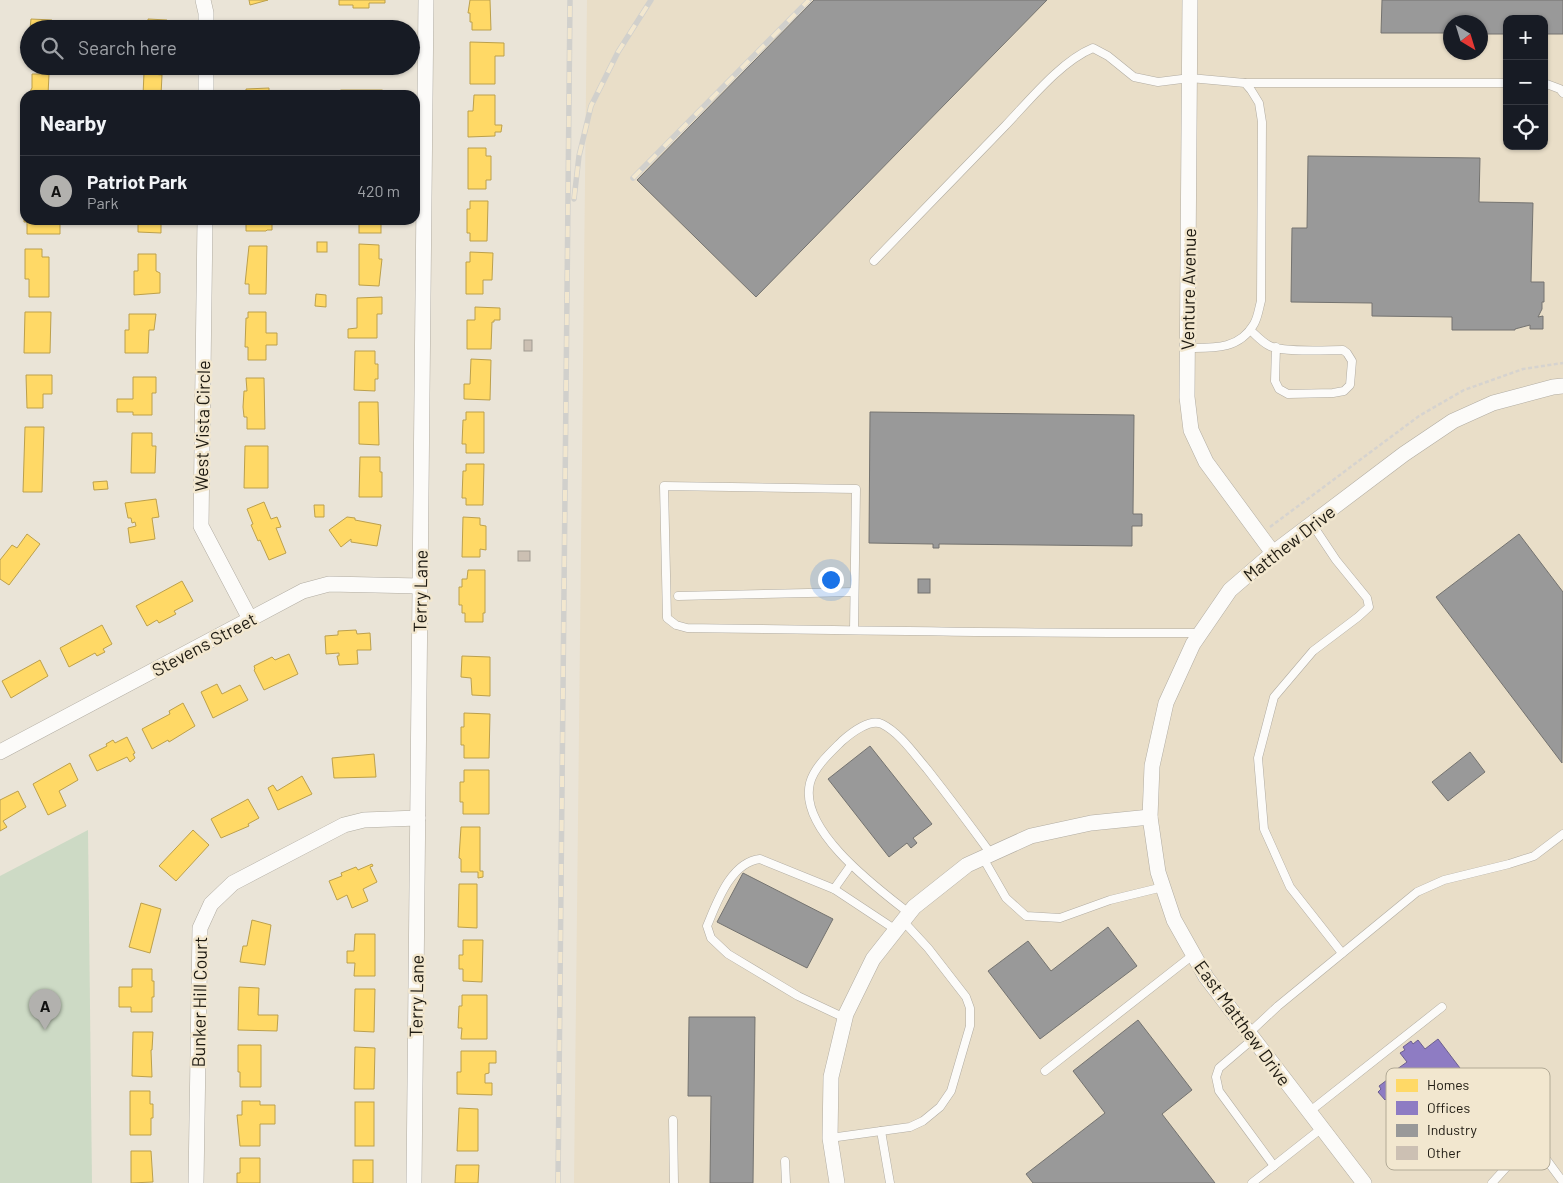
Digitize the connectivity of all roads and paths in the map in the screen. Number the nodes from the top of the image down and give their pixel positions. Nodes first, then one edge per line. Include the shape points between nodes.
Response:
1 (203, 0) edge
2 (426, 0) edge
3 (1190, 0) edge
4 (206, 20) edge
5 (420, 43) edge
6 (206, 75) edge
7 (419, 75) edge
8 (1190, 78) junction
9 (1245, 83) junction
10 (1503, 83) edge
11 (1548, 84) edge
12 (206, 90) edge
13 (419, 90) edge
14 (1563, 93) edge
15 (205, 225) edge
16 (419, 225) edge
17 (874, 261) dead end
18 (1250, 330) junction
19 (1187, 348) junction
20 (1276, 348) junction
21 (1563, 386) edge
22 (1312, 524) junction
23 (1274, 552) junction
24 (420, 586) junction
25 (854, 592) junction
26 (678, 596) dead end
27 (250, 619) junction
28 (854, 630) junction
29 (1200, 633) junction
30 (0, 752) edge
31 (1150, 817) junction
32 (418, 818) junction
33 (1563, 834) edge
34 (987, 856) junction
35 (851, 865) junction
36 (1163, 887) junction
37 (834, 889) junction
38 (903, 921) junction
39 (1342, 953) junction
40 (1193, 955) junction
41 (1442, 1007) dead end
42 (845, 1018) junction
43 (1251, 1036) junction
44 (1045, 1071) dead end
45 (1309, 1112) junction
46 (673, 1120) dead end
47 (1322, 1128) junction
48 (881, 1131) junction
49 (830, 1138) junction
50 (785, 1161) dead end
51 (1550, 1164) edge
52 (1274, 1166) junction
53 (1504, 1170) edge
54 (1563, 1182) edge
55 (196, 1183) edge
56 (414, 1183) edge
57 (674, 1183) edge
58 (786, 1183) edge
59 (837, 1183) edge
60 (890, 1183) edge
61 (1252, 1183) edge
62 (1364, 1183) edge
63 (1492, 1183) edge

1 - 4 street
2 - 5 street, Terry Lane
3 - 8 street, Venture Avenue
6 - 12 street
7 - 13 street, Terry Lane
8 - 9 lane
8 - 17 lane via 1158,82 1134,77 1093,48 1082,53 1069,62
8 - 19 street, Venture Avenue
9 - 10 lane
9 - 18 lane via 1259,103 1262,122 1261,301
11 - 14 lane
15 - 27 street, West Vista Circle via 201,526
16 - 24 street, Terry Lane
18 - 19 lane via 1233,344 1219,348
18 - 20 lane via 1270,347
19 - 23 street, Venture Avenue via 1191,430 1206,462
20 - 20 lane via 1343,350 1352,361 1350,385 1344,391 1333,393 1288,394 1279,390 1275,381
21 - 22 street, Matthew Drive via 1493,403 1452,420
22 - 23 street, Matthew Drive
22 - 39 lane via 1367,598 1369,607 1313,651 1274,697 1258,758 1264,829 1290,886
23 - 29 street, Matthew Drive via 1230,590
24 - 27 street, Stevens Street via 329,584 304,591
24 - 32 street, Terry Lane
25 - 26 lane
25 - 28 lane
25 - 28 lane via 856,488 664,486 667,618 676,625 687,628
27 - 30 street, Stevens Street
28 - 29 lane
29 - 31 street, Matthew Drive via 1166,703 1152,766
31 - 34 street via 1091,823 1031,836
31 - 36 street, East Matthew Drive
32 - 55 street, Bunker Hill Court via 364,820 344,825 233,883 211,904 200,928
32 - 56 street, Terry Lane
33 - 39 lane via 1534,856 1444,880 1417,892
34 - 35 lane via 960,812 907,745 880,722 870,723 846,738 824,758 810,782 808,797 817,821
34 - 36 lane via 1006,898 1026,916 1060,918 1110,900
34 - 38 street via 967,865 914,907
35 - 37 lane
35 - 38 lane
36 - 40 street, East Matthew Drive via 1174,920
37 - 38 lane
37 - 42 lane via 760,859 751,860 740,867 722,893 707,926 711,938 728,954 798,996
38 - 42 street via 873,959
38 - 48 lane via 966,996 970,1026 951,1091 940,1107 910,1127
39 - 43 lane
40 - 43 street, East Matthew Drive
40 - 44 lane
41 - 45 lane
42 - 49 street via 831,1078
43 - 45 street, East Matthew Drive
43 - 52 lane via 1219,1068 1216,1077 1219,1091
45 - 47 street, East Matthew Drive
46 - 57 lane
47 - 52 lane
47 - 62 street, East Matthew Drive
48 - 49 lane
48 - 60 lane
49 - 59 street
50 - 58 lane
51 - 54 lane
52 - 61 lane
53 - 63 lane

